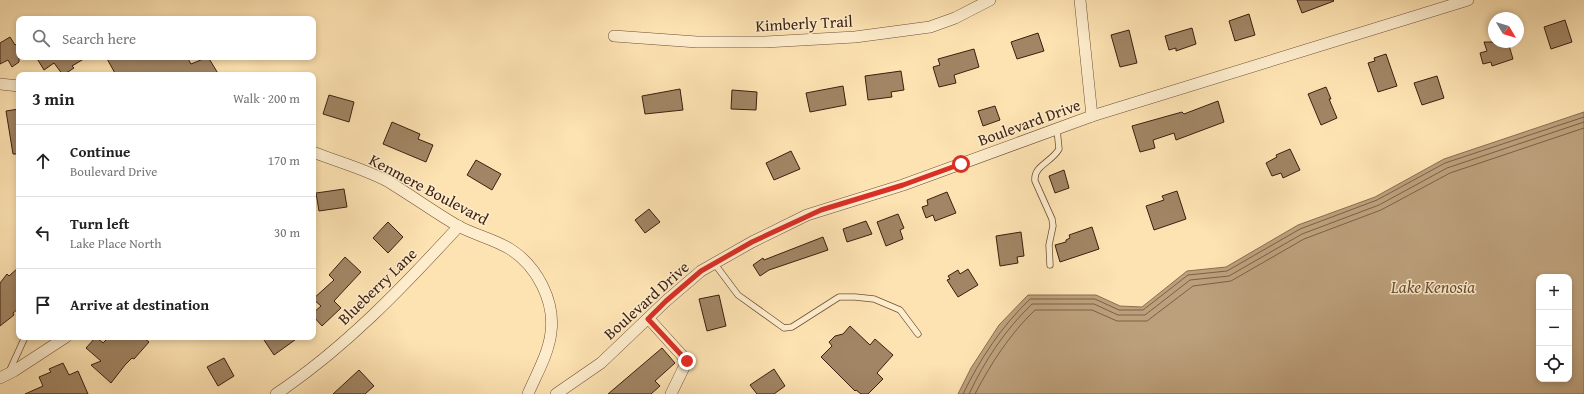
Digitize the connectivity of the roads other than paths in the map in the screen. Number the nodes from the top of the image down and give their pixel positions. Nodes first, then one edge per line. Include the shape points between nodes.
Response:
1 (990, 0) edge
2 (1080, 0) edge
3 (1468, 0) edge
4 (614, 36) dead end
5 (0, 84) edge
6 (16, 86) edge
7 (1092, 116) junction
8 (1057, 129) junction
9 (316, 153) edge
10 (459, 226) junction
11 (714, 263) junction
12 (1050, 265) dead end
13 (648, 319) junction
14 (918, 334) dead end
15 (23, 340) edge
16 (61, 340) edge
17 (4, 376) edge
18 (276, 394) edge
19 (528, 394) edge
20 (556, 394) edge
21 (671, 394) edge

1 - 4 street, Kimberly Trail via 955,18 930,27 855,37 765,42 697,42
2 - 7 street
3 - 7 street, Boulevard Drive
5 - 6 street
7 - 8 street, Boulevard Drive
8 - 11 street, Boulevard Drive via 903,185 814,213
8 - 12 lane via 1059,149 1034,175 1034,181 1052,219
9 - 10 street, Kenmere Boulevard via 388,182
10 - 18 street, Blueberry Lane via 344,342
10 - 19 street, Kenmere Boulevard via 519,255 535,274 546,293 550,307 551,333
11 - 13 street, Boulevard Drive via 701,271
11 - 14 lane via 738,295 784,328 792,327 839,297 855,297 874,299 900,310
13 - 20 street, Boulevard Drive via 601,363
13 - 21 street via 687,361
15 - 17 lane
16 - 17 street

